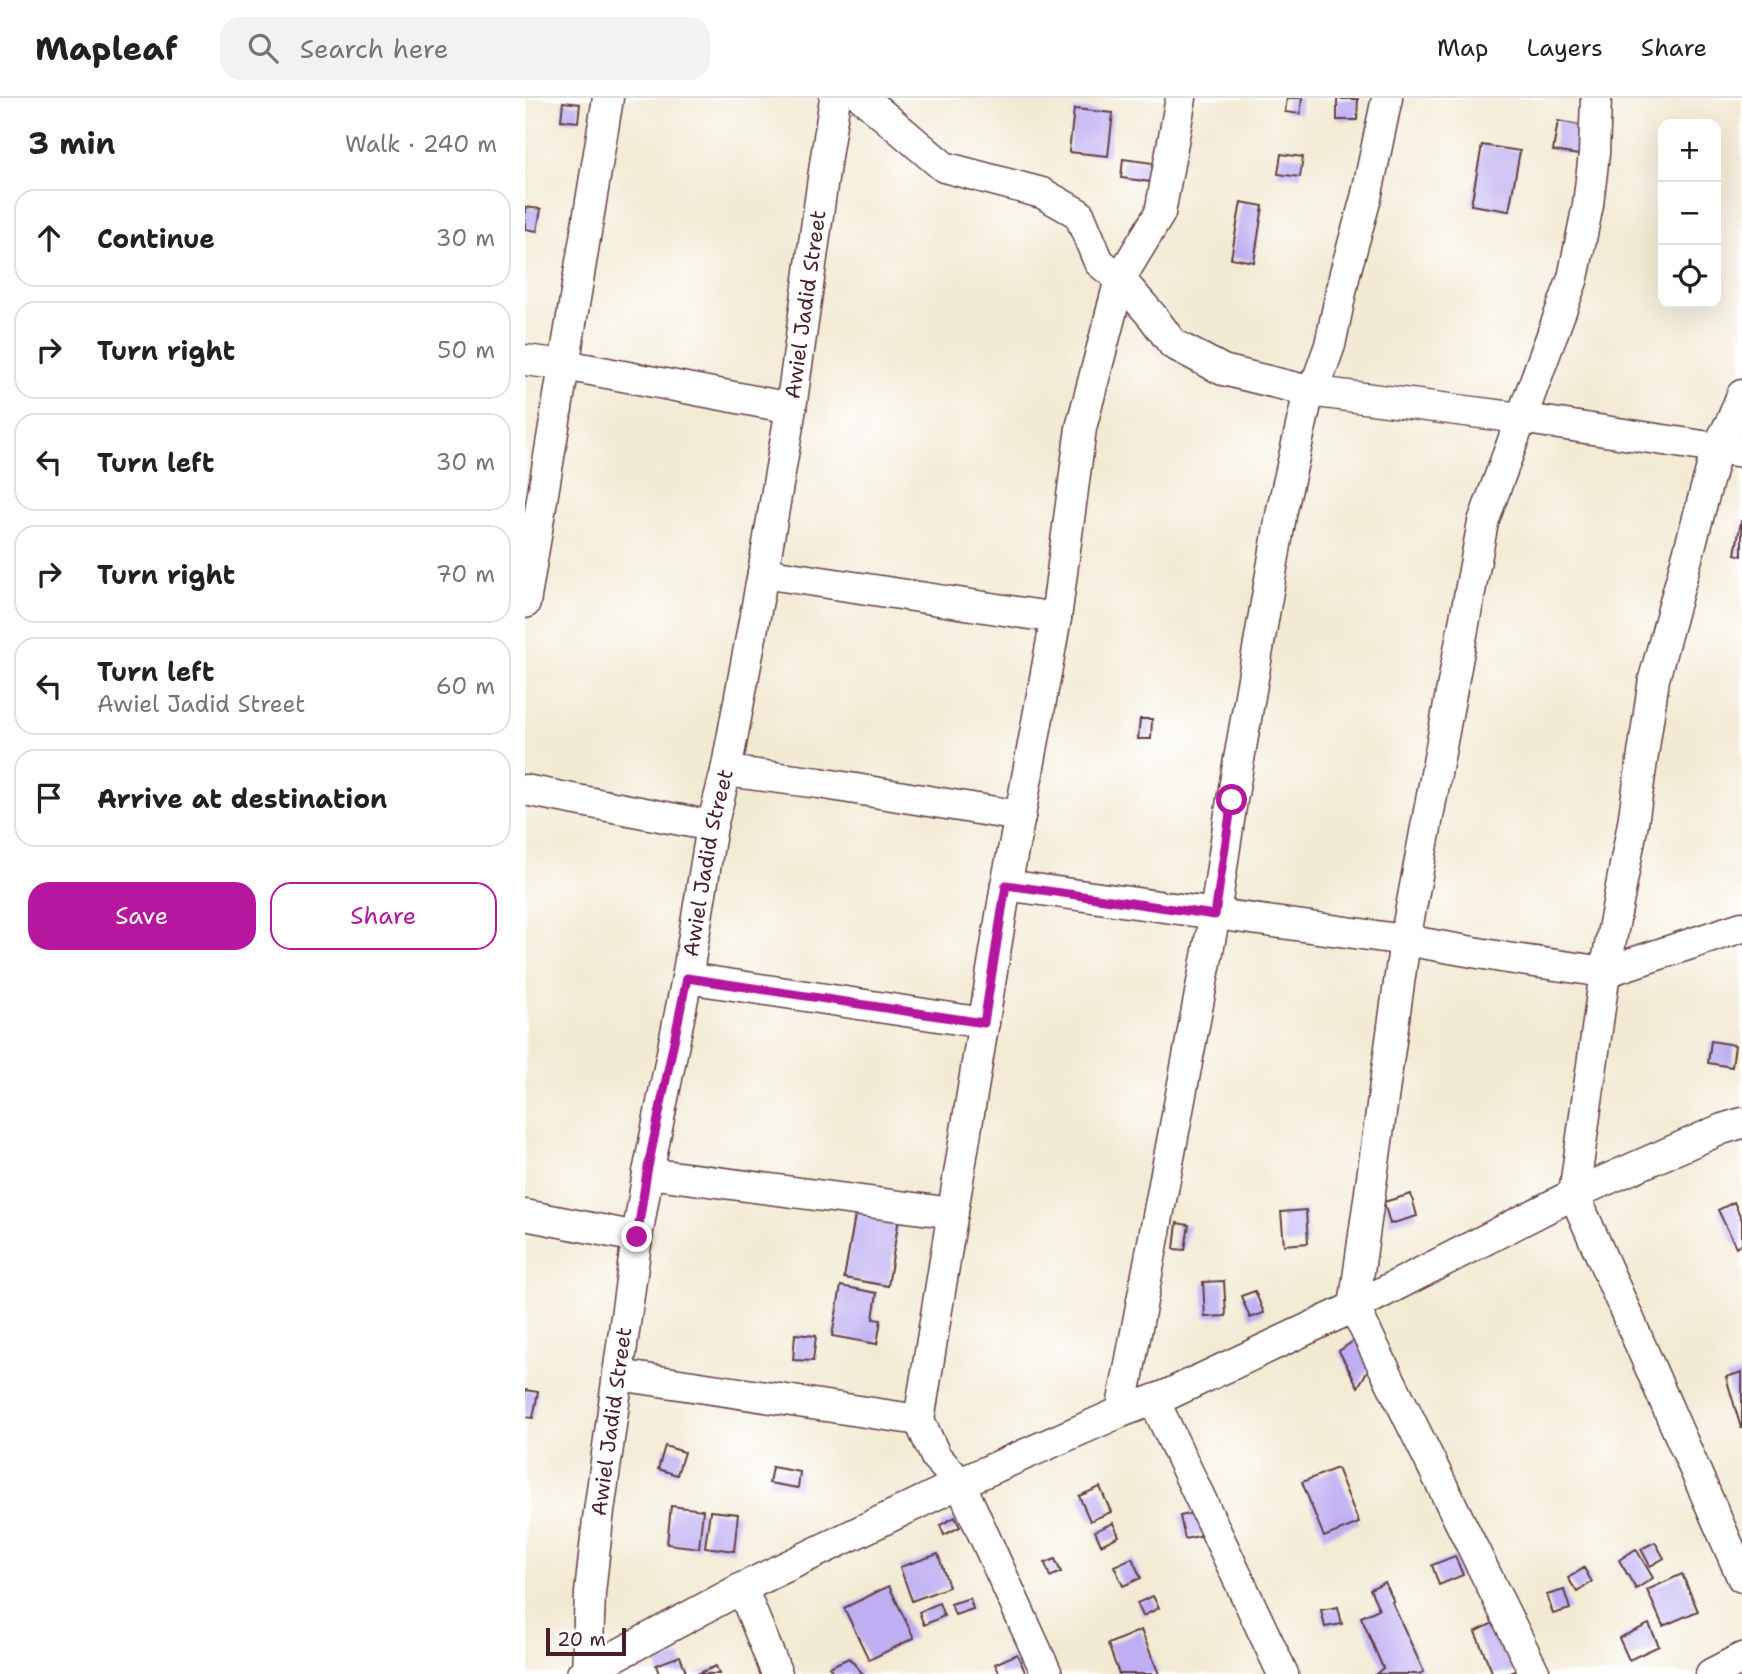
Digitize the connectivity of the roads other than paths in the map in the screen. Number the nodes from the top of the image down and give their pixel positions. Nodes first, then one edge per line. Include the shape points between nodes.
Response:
1 (608, 98) edge
2 (835, 98) edge
3 (863, 98) edge
4 (1181, 98) edge
5 (1387, 98) edge
6 (1596, 98) edge
7 (1120, 279) junction
8 (525, 360) edge
9 (565, 365) junction
10 (1309, 391) junction
11 (1742, 395) edge
12 (791, 408) junction
13 (1520, 418) junction
14 (1729, 450) edge
15 (762, 573) junction
16 (525, 603) edge
17 (1056, 618) junction
18 (726, 771) junction
19 (525, 790) edge
20 (1020, 816) junction
21 (712, 826) junction
22 (1006, 885) junction
23 (1215, 915) junction
24 (1742, 927) edge
25 (1405, 940) junction
26 (1605, 972) junction
27 (687, 978) junction
28 (984, 1023) junction
29 (1742, 1123) edge
30 (647, 1172) junction
31 (1574, 1194) junction
32 (953, 1213) junction
33 (525, 1215) edge
34 (637, 1237) junction
35 (1354, 1307) junction
36 (619, 1375) junction
37 (1154, 1400) junction
38 (1121, 1412) junction
39 (919, 1420) junction
40 (960, 1483) junction
41 (1742, 1577) edge
42 (742, 1588) junction
43 (1742, 1658) edge
44 (584, 1673) edge
45 (777, 1674) edge
46 (1047, 1674) edge
47 (1283, 1674) edge
48 (1535, 1674) edge
49 (1711, 1674) edge

1 - 9 street
2 - 12 street, Awiel Jadid Street
3 - 7 street via 944,167 1042,193 1079,214 1099,262
4 - 7 street via 1160,213
5 - 10 street via 1330,345
6 - 13 street via 1588,205 1573,278
7 - 10 street via 1173,344 1223,370
7 - 17 street via 1081,428
8 - 9 street
9 - 12 street
9 - 16 street
10 - 13 street
10 - 23 street via 1282,510
11 - 14 street via 1732,420
12 - 15 street, Awiel Jadid Street
13 - 14 street
13 - 25 street via 1483,522
14 - 26 street via 1654,679
15 - 17 street
15 - 18 street, Awiel Jadid Street
17 - 20 street
18 - 20 street
18 - 21 street, Awiel Jadid Street
19 - 21 street
20 - 22 street
21 - 27 street, Awiel Jadid Street
22 - 23 street
22 - 28 street
23 - 25 street
23 - 38 street
24 - 26 street
25 - 26 street
25 - 35 street
26 - 31 street
27 - 28 street
27 - 30 street, Awiel Jadid Street
28 - 32 street
29 - 31 street
30 - 32 street
30 - 34 street, Awiel Jadid Street
31 - 35 street
31 - 41 street
32 - 39 street
33 - 34 street
34 - 36 street, Awiel Jadid Street
35 - 37 street
35 - 48 street
36 - 39 street
36 - 44 street, Awiel Jadid Street via 598,1519
37 - 38 street
37 - 47 street
38 - 40 street
39 - 40 street via 936,1457
40 - 42 street
40 - 46 street
42 - 44 street
42 - 45 street
43 - 49 street

